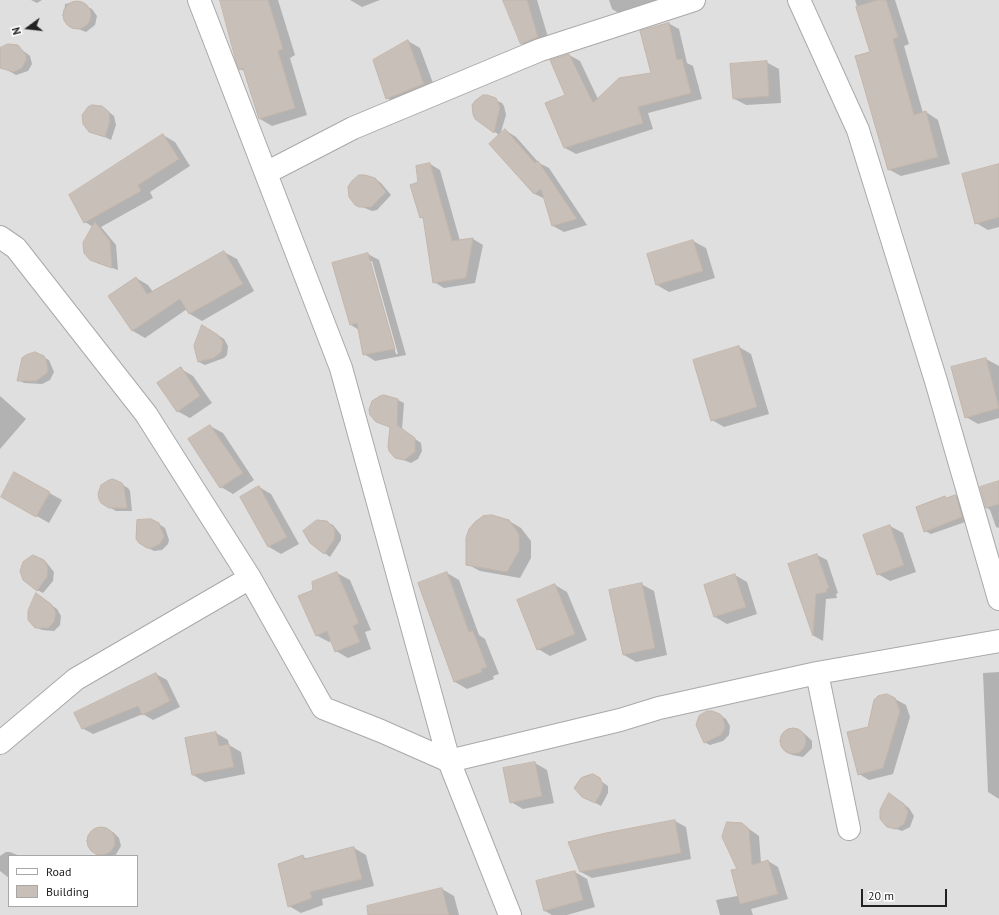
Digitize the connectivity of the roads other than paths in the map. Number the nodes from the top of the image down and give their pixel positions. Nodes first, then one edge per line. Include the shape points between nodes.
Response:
1 (199, 0) edge
2 (694, 0) edge
3 (799, 0) edge
4 (266, 173) junction
5 (0, 237) edge
6 (250, 578) junction
7 (999, 599) edge
8 (999, 641) edge
9 (817, 673) junction
10 (0, 742) edge
11 (449, 761) junction
12 (849, 829) dead end
13 (510, 915) edge

1 - 4 street
2 - 4 street via 540,50 353,128
3 - 7 street via 858,130 936,381
4 - 11 street via 341,368
5 - 6 street via 16,248 146,414
6 - 10 street via 76,679
6 - 11 street via 323,708
8 - 9 street
9 - 11 street via 659,708 620,720
9 - 12 street
11 - 13 street

